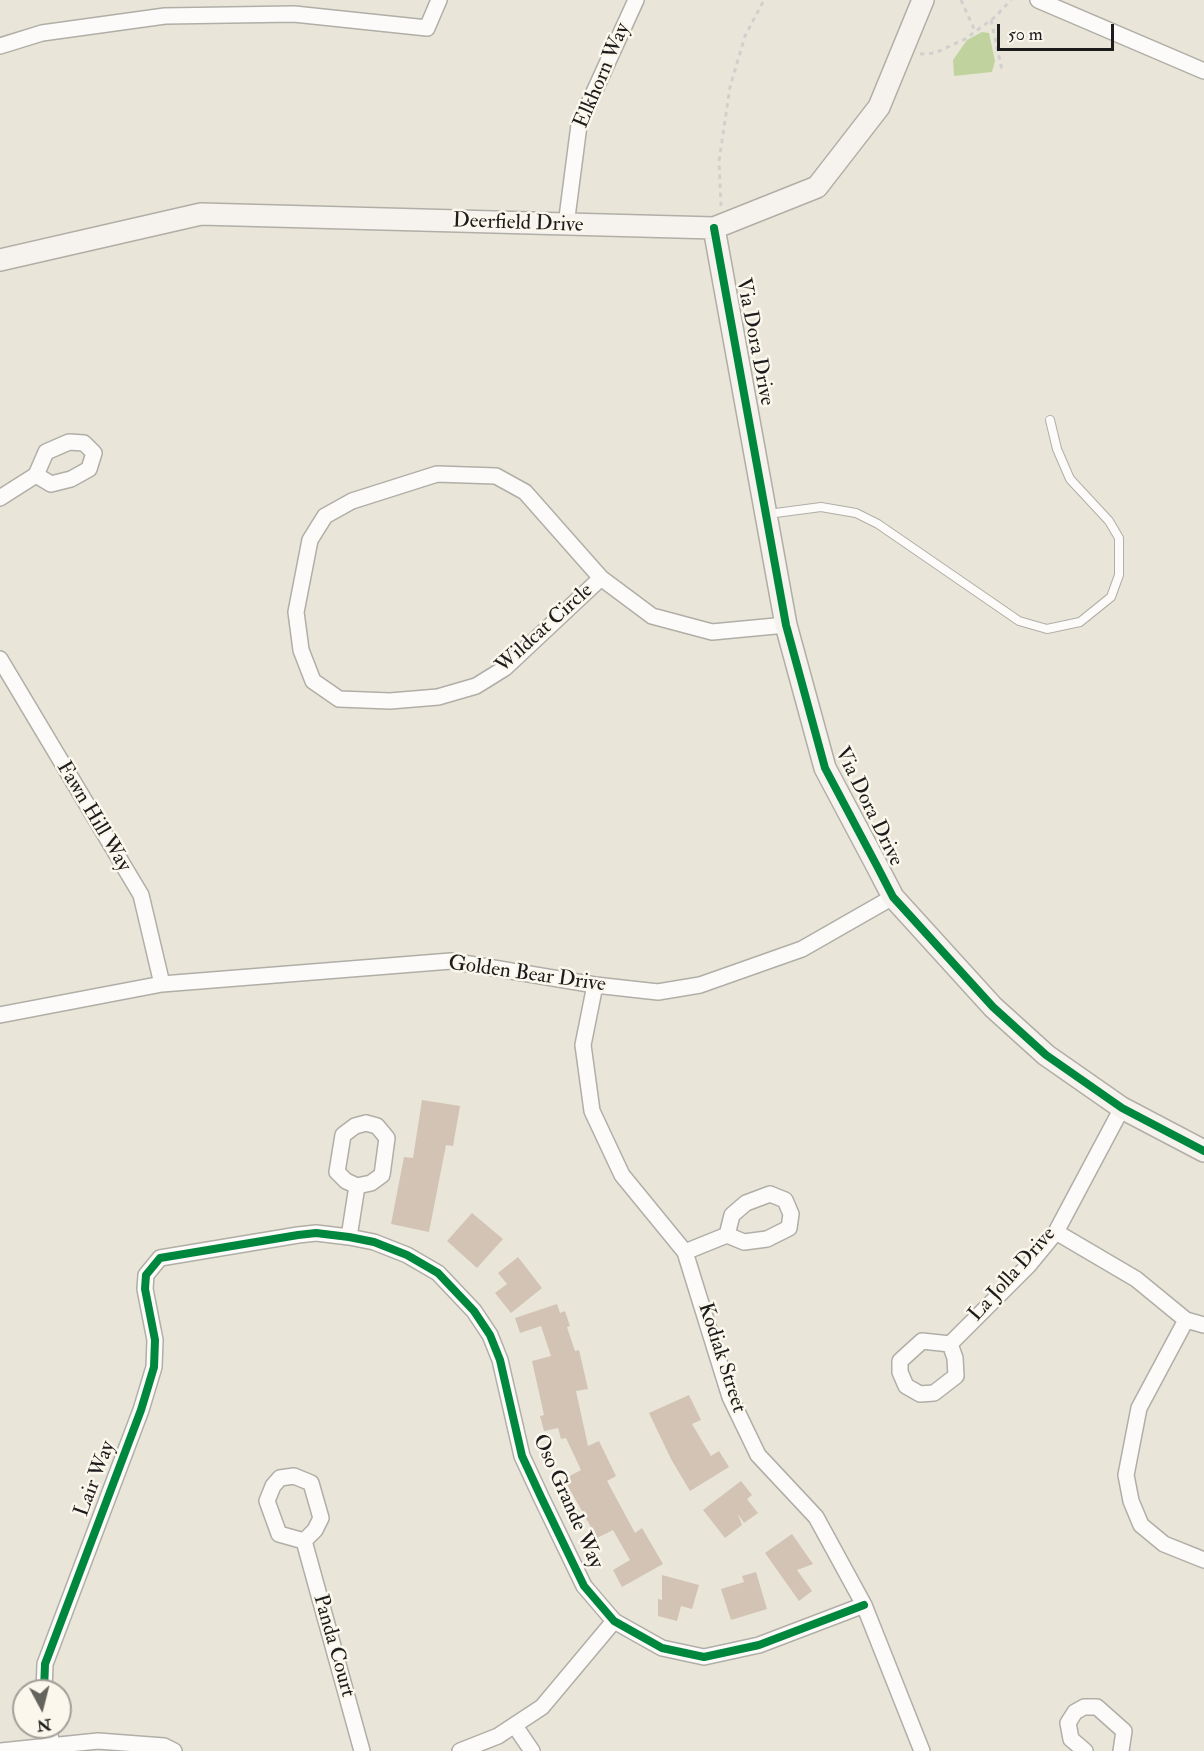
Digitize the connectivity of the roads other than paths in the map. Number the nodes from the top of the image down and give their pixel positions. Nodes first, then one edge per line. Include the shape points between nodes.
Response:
1 (439, 0) edge
2 (636, 0) edge
3 (923, 0) edge
4 (1038, 0) edge
5 (0, 46) edge
6 (1204, 71) edge
7 (566, 225) junction
8 (720, 226) junction
9 (0, 260) edge
10 (1050, 420) dead end
11 (36, 475) dead end
12 (0, 498) edge
13 (767, 514) junction
14 (601, 578) junction
15 (786, 625) junction
16 (0, 659) edge
17 (893, 897) junction
18 (162, 984) junction
19 (595, 985) junction
20 (0, 1015) edge
21 (1122, 1108) junction
22 (1204, 1151) edge
23 (357, 1186) dead end
24 (1056, 1232) junction
25 (727, 1235) dead end
26 (349, 1237) junction
27 (686, 1252) junction
28 (146, 1275) joint
29 (1186, 1320) junction
30 (1204, 1325) edge
31 (950, 1344) dead end
32 (304, 1541) dead end
33 (1204, 1560) edge
34 (864, 1605) junction
35 (614, 1621) junction
36 (44, 1679) edge
37 (515, 1726) junction
38 (51, 1739) edge
39 (52, 1747) junction
40 (1, 1751) edge
41 (174, 1751) edge
42 (362, 1751) edge
43 (460, 1751) edge
44 (532, 1751) edge
45 (922, 1751) edge
46 (1085, 1751) edge
47 (1121, 1751) edge

1 - 5 street via 427,28 294,14 165,16 42,33
2 - 7 street, Elkhorn Way via 579,124
3 - 8 street, Deerfield Drive via 879,107 818,187
4 - 6 street
7 - 8 street, Deerfield Drive
7 - 9 street, Deerfield Drive via 201,214
8 - 13 street, Via Dora Drive
10 - 13 lane via 1070,478 1109,521 1119,538 1119,575 1111,597 1080,622 1047,629 1019,621 856,513 821,507
11 - 12 street
13 - 15 street, Via Dora Drive
14 - 14 street, Wildcat Circle via 525,492 496,476 437,474 352,501 325,516 310,540 296,612 301,650 313,681 339,699 390,701 438,697 476,686 505,668
14 - 15 street, Wildcat Circle via 652,616 712,632
15 - 17 street, Via Dora Drive via 825,768
16 - 18 street, Fawn Hill Way via 141,895
17 - 19 street, Golden Bear Drive via 802,949 700,985 658,992
17 - 21 street, Via Dora Drive via 993,1007 1037,1047
18 - 19 street, Golden Bear Drive via 451,961
18 - 20 street, Golden Bear Drive
19 - 27 street, Kodiak Street via 583,1045 592,1111 622,1175
21 - 22 street, Via Dora Drive
21 - 24 street, La Jolla Drive
23 - 26 street
24 - 29 street via 1136,1279
24 - 31 street, La Jolla Drive via 1028,1266
25 - 27 street
26 - 28 street, Oso Grande Way via 316,1233 183,1253 160,1258
26 - 35 street, Oso Grande Way via 407,1255 438,1273 474,1311 500,1360 522,1456 584,1586
27 - 34 street, Kodiak Street via 730,1397 758,1455 816,1517
28 - 36 street, Lair Way via 155,1340 154,1367 45,1664
29 - 30 street
29 - 33 street via 1139,1408 1126,1475 1141,1525 1164,1544
32 - 42 street, Panda Court
34 - 35 street, Oso Grande Way via 759,1646 704,1657 662,1648
34 - 45 street, Kodiak Street
35 - 37 street via 542,1707
37 - 43 street
37 - 44 street
38 - 39 street
39 - 40 street
39 - 41 street via 98,1741 164,1746
46 - 47 street via 1071,1739 1068,1723 1084,1707 1097,1707 1124,1731

